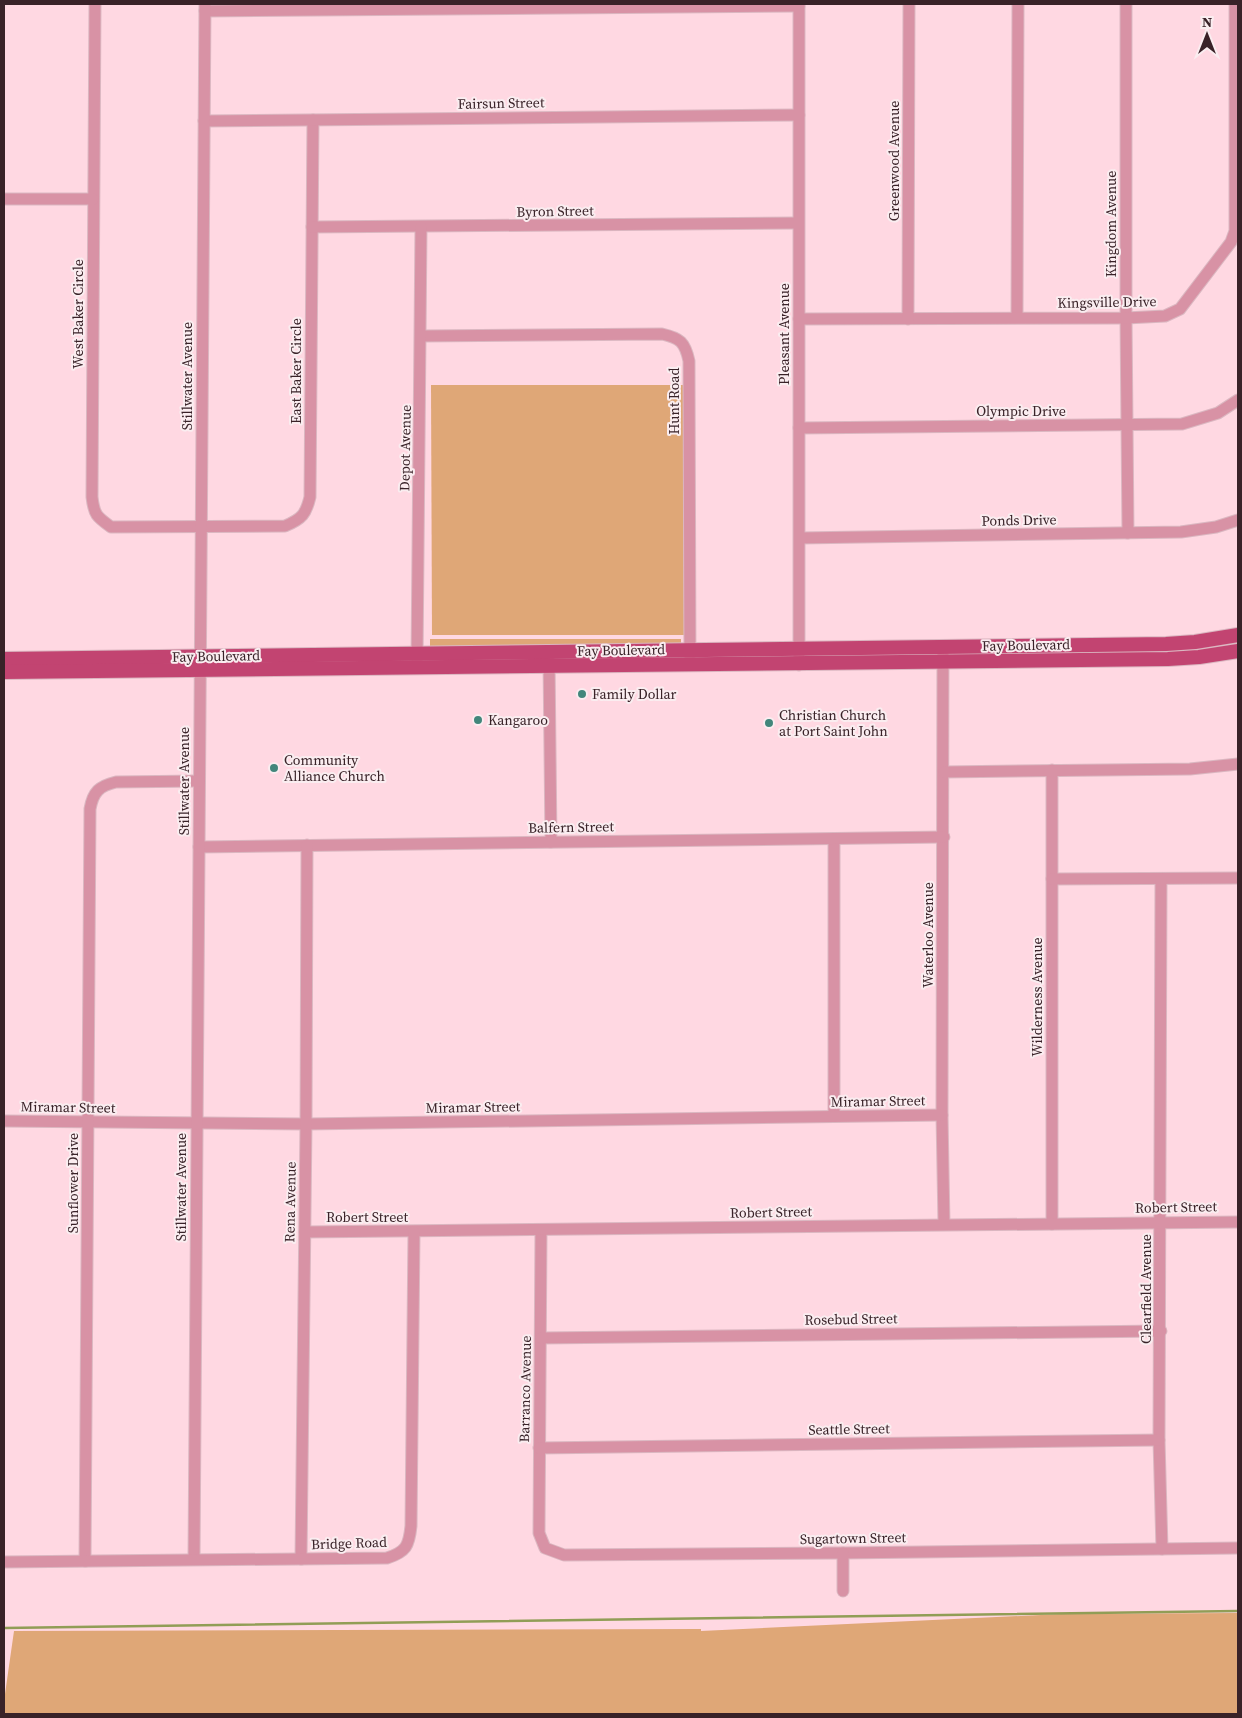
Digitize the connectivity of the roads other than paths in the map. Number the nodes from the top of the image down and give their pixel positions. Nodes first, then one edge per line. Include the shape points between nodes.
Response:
1 (95, 4) edge
2 (909, 4) edge
3 (1018, 4) edge
4 (1126, 4) edge
5 (1235, 4) edge
6 (799, 5) edge
7 (205, 7) edge
8 (799, 115) junction
9 (204, 120) junction
10 (313, 120) junction
11 (4, 199) edge
12 (93, 199) junction
13 (798, 223) junction
14 (312, 227) junction
15 (421, 227) junction
16 (1017, 317) junction
17 (1126, 318) junction
18 (908, 319) junction
19 (799, 320) junction
20 (421, 336) junction
21 (1238, 400) edge
22 (1127, 426) junction
23 (799, 428) junction
24 (1238, 520) edge
25 (201, 526) junction
26 (1128, 533) junction
27 (800, 538) junction
28 (1238, 635) edge
29 (1131, 644) junction
30 (943, 646) junction
31 (799, 648) junction
32 (690, 649) junction
33 (549, 651) junction
34 (1238, 651) edge
35 (417, 653) junction
36 (200, 656) junction
37 (4, 659) edge
38 (1131, 660) junction
39 (943, 662) junction
40 (690, 665) junction
41 (799, 665) junction
42 (549, 667) junction
43 (417, 668) junction
44 (200, 671) junction
45 (4, 672) edge
46 (1238, 764) edge
47 (1052, 770) junction
48 (944, 772) junction
49 (199, 781) junction
50 (944, 837) junction
51 (834, 839) junction
52 (550, 842) junction
53 (307, 845) junction
54 (198, 847) junction
55 (1052, 878) junction
56 (1238, 878) edge
57 (1160, 879) junction
58 (942, 1115) junction
59 (834, 1116) junction
60 (4, 1121) edge
61 (89, 1122) junction
62 (196, 1124) junction
63 (306, 1124) junction
64 (1160, 1222) junction
65 (1238, 1222) edge
66 (944, 1224) junction
67 (1052, 1224) junction
68 (541, 1230) junction
69 (305, 1232) junction
70 (414, 1232) junction
71 (1161, 1331) junction
72 (541, 1338) junction
73 (1160, 1440) junction
74 (540, 1448) junction
75 (545, 1548) joint
76 (1238, 1548) edge
77 (1162, 1549) junction
78 (843, 1553) junction
79 (301, 1559) junction
80 (194, 1560) junction
81 (85, 1561) junction
82 (4, 1562) edge
83 (843, 1591) dead end

1 - 12 street, West Baker Circle
2 - 18 street, Greenwood Avenue
3 - 16 street
4 - 17 street, Kingdom Avenue
5 - 17 street, Kingsville Drive via 1235,232 1231,242 1180,308 1165,316
6 - 7 street
6 - 8 street, Pleasant Avenue
7 - 9 street, Stillwater Avenue
8 - 10 street, Fairsun Street
8 - 13 street, Pleasant Avenue
9 - 10 street, Fairsun Street
9 - 25 street, Stillwater Avenue
10 - 14 street, East Baker Circle
11 - 12 street
12 - 25 street, West Baker Circle via 93,510 111,527
13 - 15 street, Byron Street
13 - 19 street, Pleasant Avenue
14 - 15 street, Byron Street
14 - 25 street, East Baker Circle via 310,497 307,511 298,521 285,526
15 - 20 street, Depot Avenue
16 - 17 street, Kingsville Drive
16 - 18 street, Kingsville Drive
17 - 22 street, Kingdom Avenue
18 - 19 street, Kingsville Drive
19 - 23 street, Pleasant Avenue
20 - 32 street, Hunt Road via 662,334 681,341 687,349 689,361
20 - 35 street, Depot Avenue
21 - 22 street, Olympic Drive via 1218,413 1182,424
22 - 23 street, Olympic Drive
22 - 26 street, Kingdom Avenue
23 - 27 street, Pleasant Avenue
24 - 26 street, Ponds Drive via 1181,532
25 - 36 street, Stillwater Avenue
26 - 27 street, Ponds Drive
27 - 31 street, Pleasant Avenue
28 - 29 main road, Fay Boulevard via 1195,642
29 - 30 main road, Fay Boulevard
29 - 38 street
30 - 31 main road, Fay Boulevard
30 - 39 street, Waterloo Avenue
31 - 32 main road, Fay Boulevard
31 - 41 street, Pleasant Avenue
32 - 33 main road, Fay Boulevard
32 - 40 street, Hunt Road
33 - 35 main road, Fay Boulevard
33 - 42 street
34 - 38 main road, Fay Boulevard via 1199,657
35 - 36 main road, Fay Boulevard
35 - 43 street, Depot Avenue
36 - 37 main road, Fay Boulevard
36 - 44 street, Stillwater Avenue
38 - 39 main road, Fay Boulevard
39 - 41 main road, Fay Boulevard
39 - 48 street, Waterloo Avenue
40 - 41 main road, Fay Boulevard
40 - 42 main road, Fay Boulevard
42 - 43 main road, Fay Boulevard
42 - 52 street
43 - 44 main road, Fay Boulevard
44 - 45 main road, Fay Boulevard
44 - 49 street, Stillwater Avenue
46 - 47 street via 1190,769
47 - 48 street
47 - 55 street, Wilderness Avenue
48 - 50 street, Waterloo Avenue
49 - 54 street, Stillwater Avenue
49 - 61 street, Sunflower Drive via 116,782 98,788 92,798
50 - 51 street, Balfern Street
50 - 58 street, Waterloo Avenue
51 - 52 street, Balfern Street
51 - 59 street
52 - 53 street, Balfern Street
53 - 54 street, Balfern Street
53 - 63 street, Rena Avenue
54 - 62 street, Stillwater Avenue
55 - 57 street
55 - 67 street, Wilderness Avenue
56 - 57 street
57 - 64 street, Clearfield Avenue
58 - 59 street, Miramar Street
58 - 66 street, Waterloo Avenue
59 - 63 street, Miramar Street
60 - 61 street, Miramar Street
61 - 62 street, Miramar Street
61 - 81 street, Sunflower Drive
62 - 63 street, Miramar Street
62 - 80 street, Stillwater Avenue
63 - 69 street, Rena Avenue
64 - 65 street, Robert Street
64 - 67 street, Robert Street
64 - 71 street, Clearfield Avenue
66 - 67 street, Robert Street
66 - 68 street, Robert Street
68 - 70 street, Robert Street
68 - 72 street, Barranco Avenue
69 - 70 street, Robert Street
69 - 79 street, Rena Avenue
70 - 79 street, Bridge Road via 410,1539 398,1555 387,1558
71 - 72 street, Rosebud Street
71 - 73 street, Clearfield Avenue
72 - 74 street, Barranco Avenue
73 - 74 street, Seattle Street
73 - 77 street, Clearfield Avenue
74 - 75 street, Barranco Avenue via 539,1533
75 - 78 street, Sugartown Street via 564,1554
76 - 77 street, Sugartown Street
77 - 78 street, Sugartown Street
78 - 83 street
79 - 80 street, Bridge Road
80 - 81 street, Bridge Road
81 - 82 street, Bridge Road

